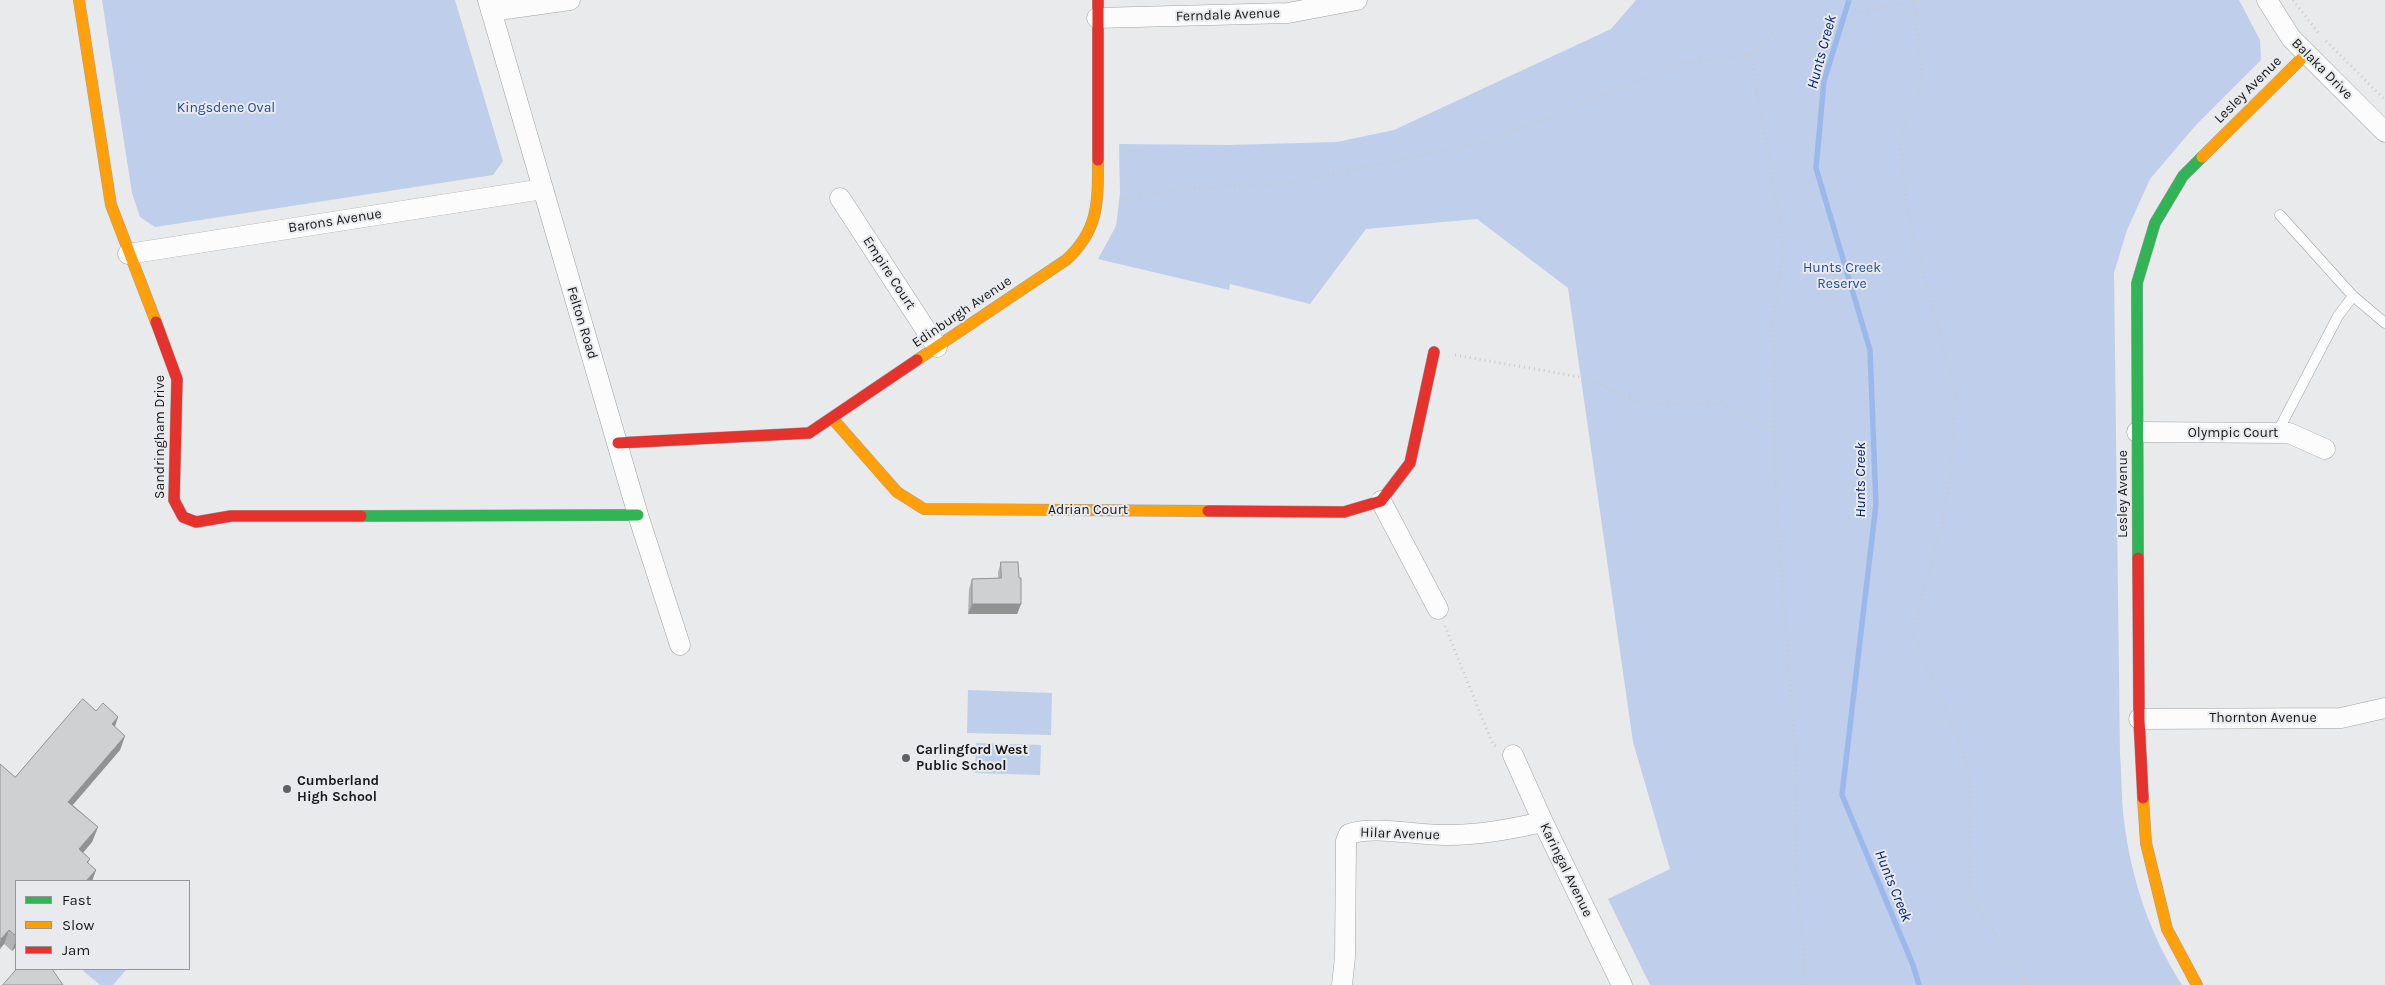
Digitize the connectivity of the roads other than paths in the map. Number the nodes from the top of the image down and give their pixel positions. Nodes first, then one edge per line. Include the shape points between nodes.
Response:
1 (79, 0) edge
2 (570, 0) edge
3 (1357, 0) edge
4 (2267, 0) edge
5 (489, 6) edge
6 (1097, 9) edge
7 (2306, 54) junction
8 (2385, 132) edge
9 (542, 189) junction
10 (840, 198) dead end
11 (2280, 215) dead end
12 (128, 254) junction
13 (2353, 296) junction
14 (2385, 323) edge
15 (937, 347) junction
16 (1434, 352) road end
17 (832, 418) junction
18 (2137, 432) junction
19 (2277, 433) junction
20 (618, 443) junction
21 (2325, 449) dead end
22 (1381, 501) junction
23 (638, 515) junction
24 (1438, 609) road end
25 (680, 644) dead end
26 (2385, 708) edge
27 (2139, 719) junction
28 (1513, 755) road end
29 (1543, 822) junction
30 (1342, 985) edge
31 (1622, 985) edge
32 (2197, 985) edge

1 - 12 street, Sandringham Drive via 110,198
2 - 5 street
3 - 6 street, Ferndale Avenue via 1288,13
4 - 7 street, Balaka Drive via 2291,38
5 - 9 street, Felton Road
6 - 15 street, Edinburgh Avenue via 1098,201 1094,222 1077,251 1066,260
7 - 8 street, Balaka Drive
7 - 18 street, Lesley Avenue via 2183,176 2155,222 2137,283
9 - 12 street, Barons Avenue
9 - 20 street, Felton Road
10 - 15 street, Empire Court
11 - 13 lane
12 - 23 street, Sandringham Drive via 174,364 177,380 174,500 176,510 189,521 197,523 231,516
13 - 14 lane
13 - 19 lane via 2338,316
15 - 17 street, Edinburgh Avenue
16 - 22 street via 1410,464
17 - 20 street, Edinburgh Avenue via 810,433
17 - 22 street, Adrian Court via 897,492 924,509 1344,512
18 - 19 street, Olympic Court
18 - 27 street, Lesley Avenue
19 - 21 street, Olympic Court via 2289,433
20 - 23 street, Felton Road
22 - 24 street
23 - 25 street, Felton Road
26 - 27 street, Thornton Avenue via 2341,718
27 - 32 street, Lesley Avenue via 2146,843 2167,929
28 - 29 street, Karingal Avenue
29 - 30 street, Hilar Avenue via 1498,832 1447,835 1356,831 1349,834 1346,841
29 - 31 street, Karingal Avenue

